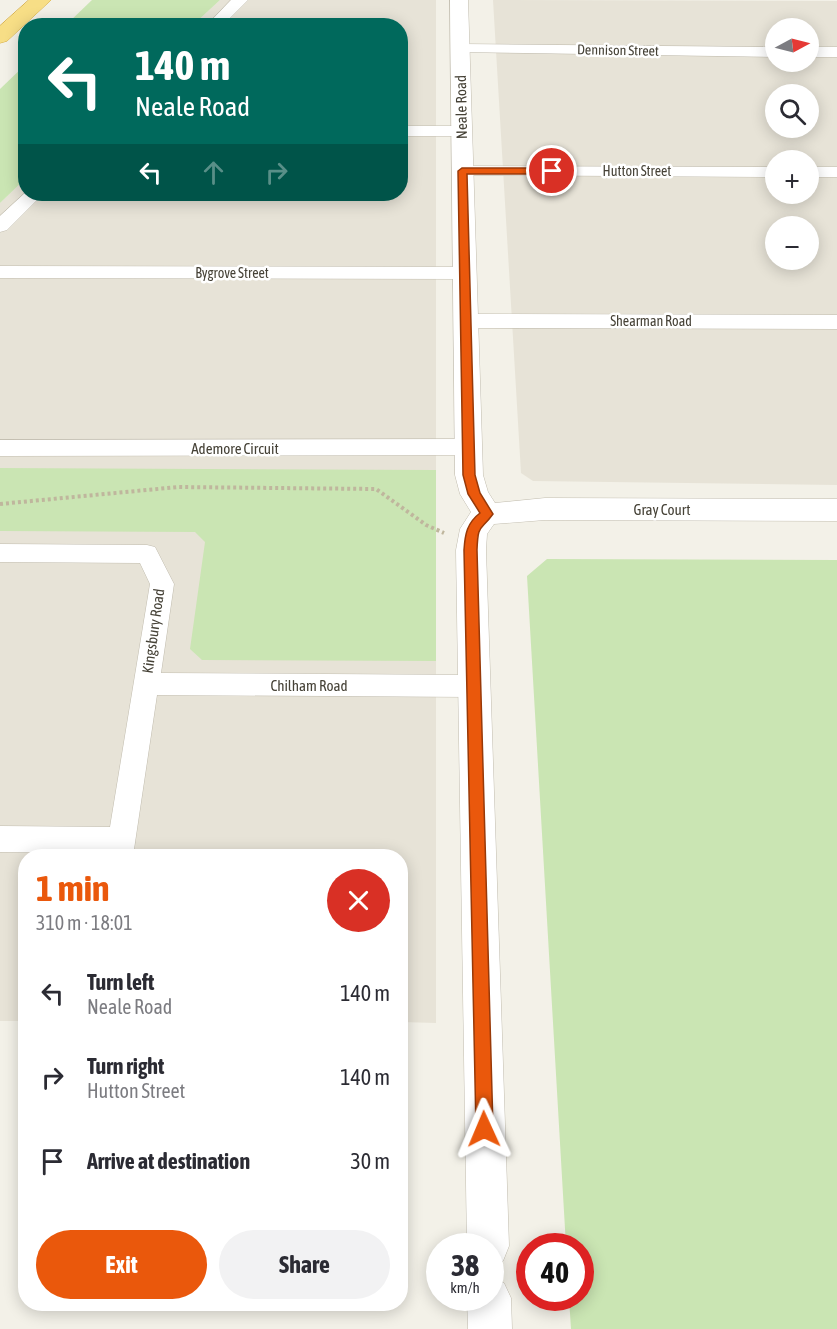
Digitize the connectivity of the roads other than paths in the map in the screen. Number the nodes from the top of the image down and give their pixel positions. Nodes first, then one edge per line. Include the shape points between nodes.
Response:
1 (40, 0) edge
2 (240, 0) edge
3 (459, 0) edge
4 (21, 18) edge
5 (220, 18) edge
6 (18, 20) edge
7 (0, 37) edge
8 (460, 49) junction
9 (765, 52) edge
10 (819, 52) edge
11 (837, 52) edge
12 (408, 131) edge
13 (462, 131) junction
14 (462, 171) junction
15 (765, 171) edge
16 (819, 172) edge
17 (837, 172) edge
18 (27, 201) edge
19 (0, 226) edge
20 (0, 272) edge
21 (465, 273) junction
22 (466, 321) junction
23 (837, 321) edge
24 (469, 447) junction
25 (0, 448) edge
26 (837, 510) edge
27 (479, 525) junction
28 (0, 553) edge
29 (146, 684) junction
30 (473, 686) junction
31 (0, 839) edge
32 (121, 848) edge
33 (488, 1233) edge
34 (489, 1311) edge
35 (490, 1329) edge

1 - 4 highway
2 - 5 street
3 - 8 street, Neale Road
6 - 7 highway
8 - 9 street, Dennison Street
8 - 13 street, Neale Road
10 - 11 street
12 - 13 street
13 - 14 street, Neale Road
14 - 15 street, Hutton Street
14 - 21 street, Neale Road
16 - 17 street
18 - 19 street
20 - 21 street, Bygrove Street
21 - 22 street, Neale Road
22 - 23 street, Shearman Road
22 - 24 street, Neale Road
24 - 25 street, Ademore Circuit
24 - 27 street, Neale Road via 469,475
26 - 27 street, Gray Court via 545,509
27 - 30 street, Neale Road
28 - 29 street, Kingsbury Road via 147,554 162,584
29 - 30 street, Chilham Road
29 - 32 street, Kingsbury Road
30 - 33 street, Neale Road
31 - 32 street
34 - 35 street

